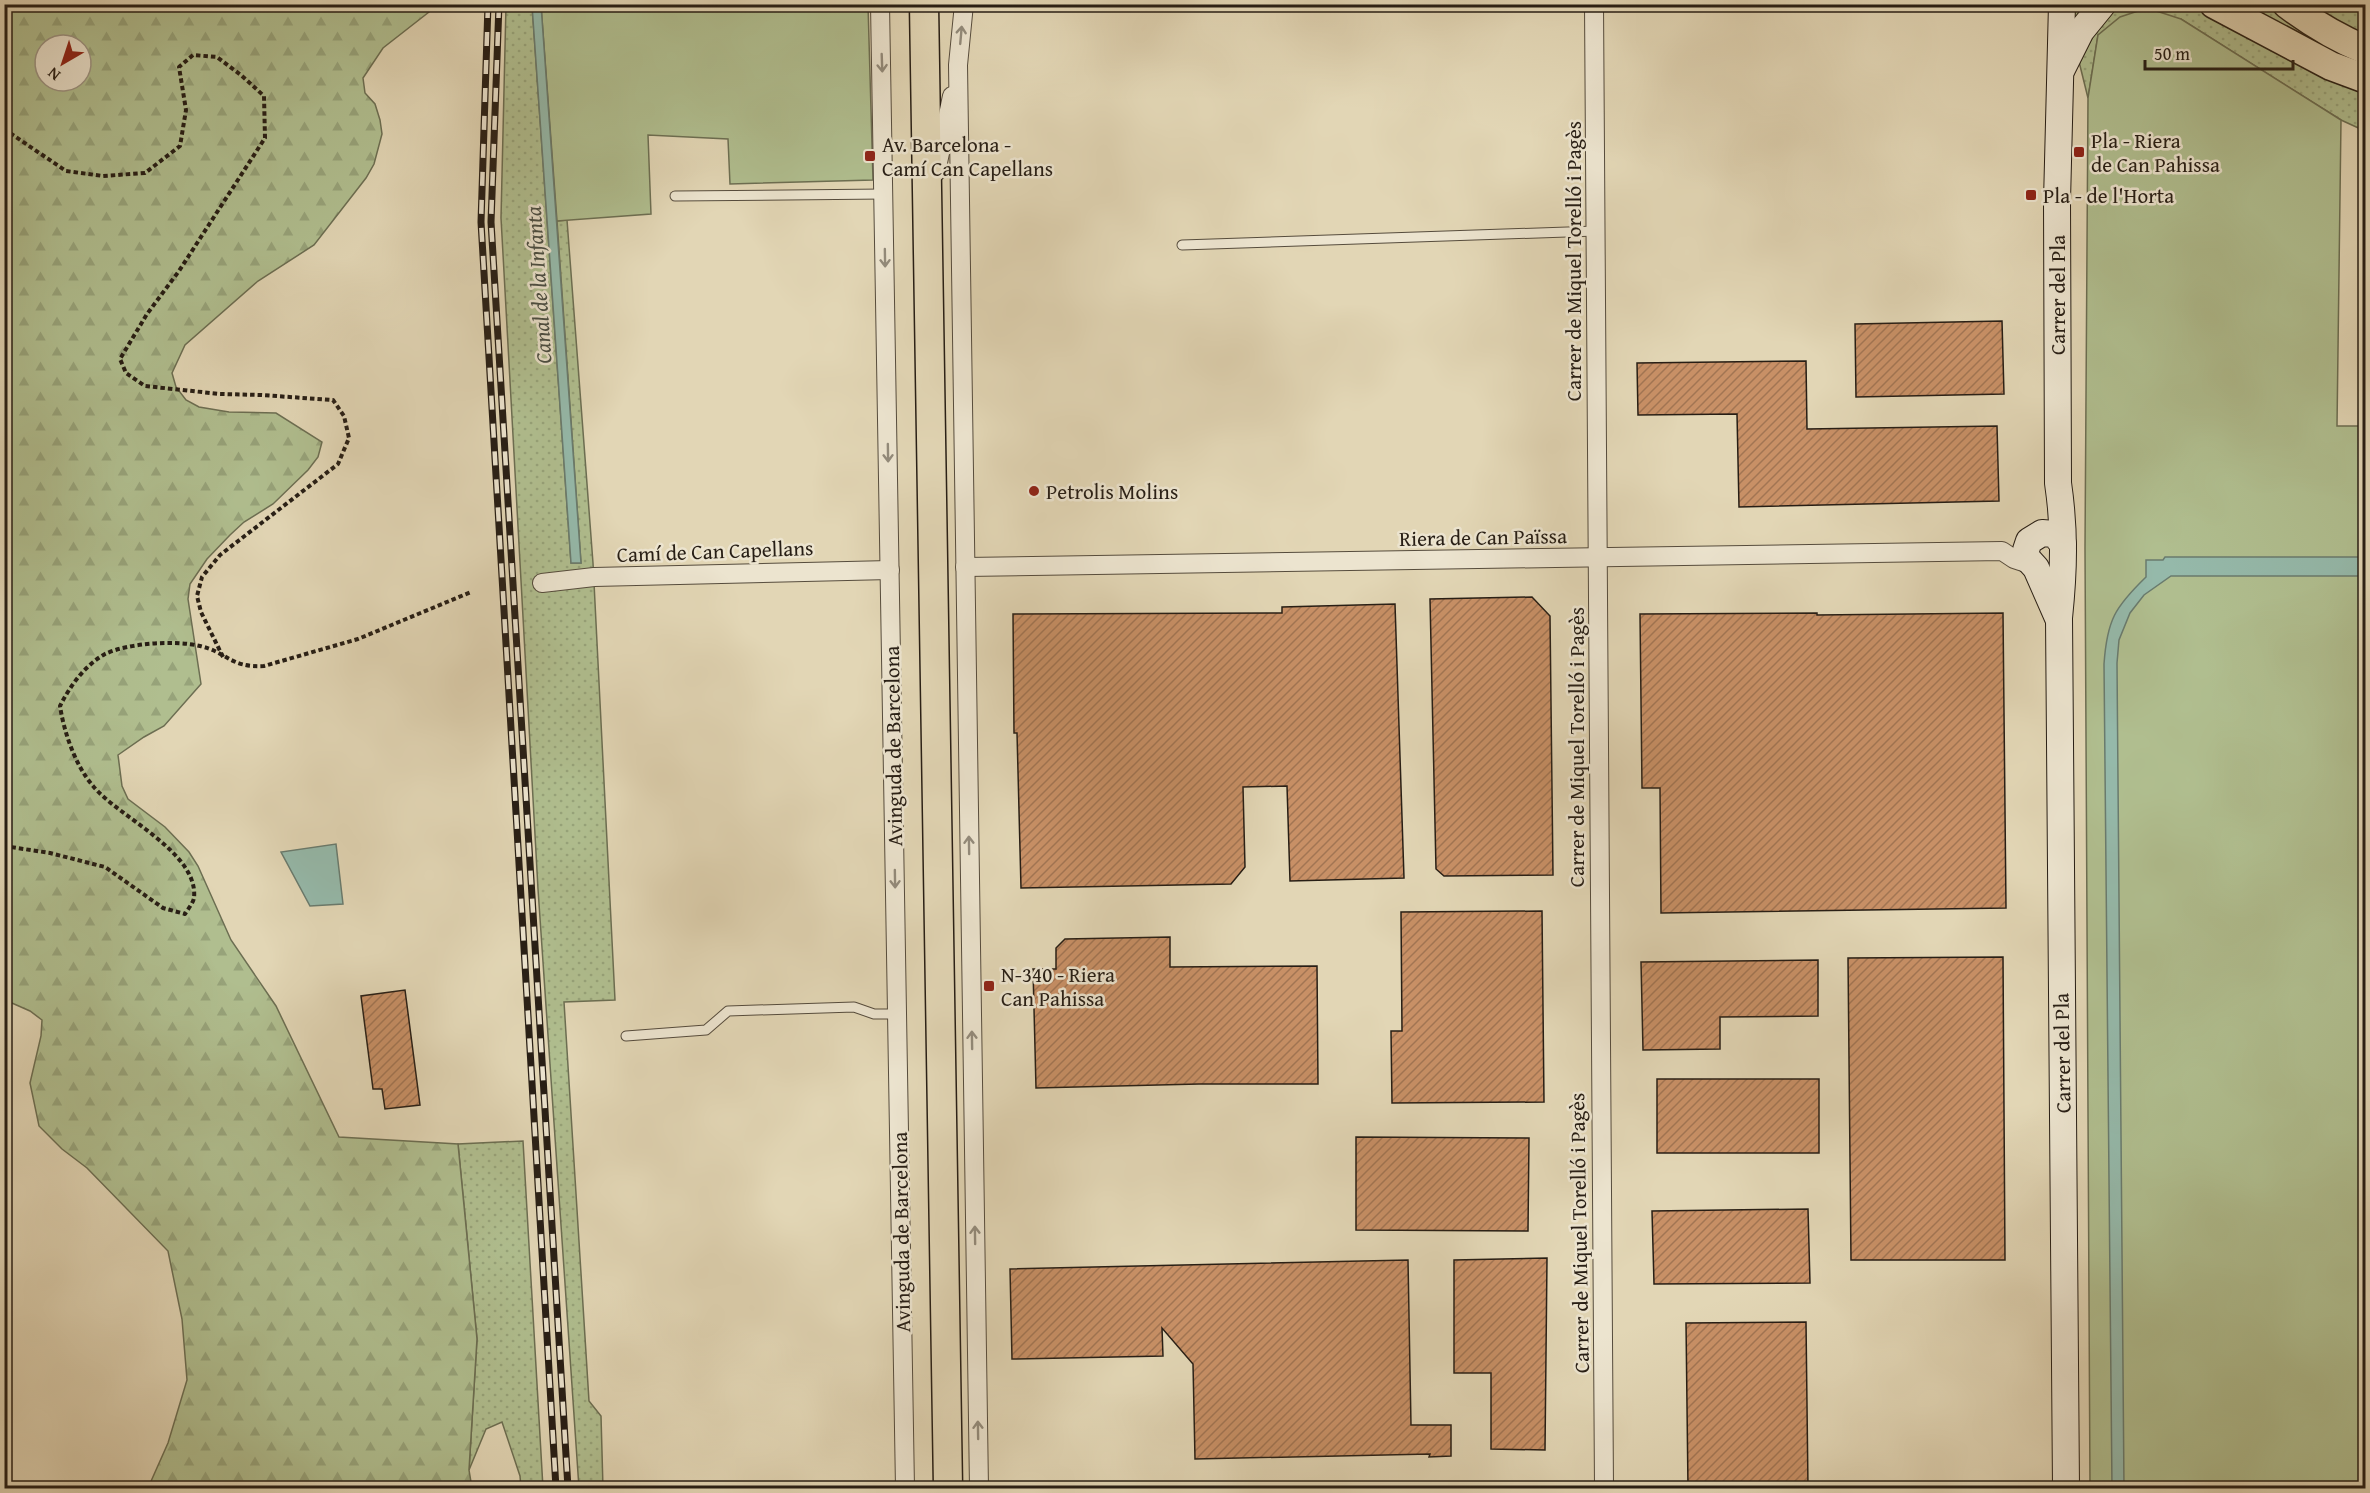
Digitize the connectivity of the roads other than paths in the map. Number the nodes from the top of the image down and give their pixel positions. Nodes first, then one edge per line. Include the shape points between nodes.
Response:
1 (880, 4) edge
2 (924, 4) edge
3 (964, 4) edge
4 (1594, 4) edge
5 (2062, 4) edge
6 (2103, 4) edge
7 (2214, 4) edge
8 (2287, 4) edge
9 (2366, 50) edge
10 (958, 65) junction
11 (2061, 71) junction
12 (2366, 79) edge
13 (884, 194) junction
14 (675, 196) dead end
15 (927, 210) junction
16 (1596, 231) junction
17 (1182, 245) dead end
18 (2058, 483) junction
19 (2034, 536) junction
20 (2002, 551) junction
21 (2063, 553) junction
22 (1598, 557) junction
23 (965, 567) junction
24 (2034, 567) junction
25 (890, 570) junction
26 (542, 583) dead end
27 (2059, 618) junction
28 (897, 1014) junction
29 (626, 1036) dead end
30 (905, 1488) edge
31 (948, 1488) edge
32 (979, 1488) edge
33 (1604, 1488) edge
34 (2066, 1488) edge

1 -> 13 street, Avinguda de Barcelona
2 - 15 main road, Avinguda de Barcelona
10 -> 3 street, Avinguda de Barcelona
4 - 16 street, Carrer de Miquel Torelló i Pagès
5 - 11 main road, Carrer del Pla
6 - 11 main road via 2081,31
7 - 12 main road via 2331,66
8 - 9 main road via 2343,41
10 - 15 street, Avinguda de Barcelona
10 - 23 street, Avinguda de Barcelona
11 - 18 main road, Carrer del Pla via 2057,201
13 - 14 lane
13 -> 25 street, Avinguda de Barcelona
15 - 31 main road, Avinguda de Barcelona
16 - 17 lane
16 - 22 street, Carrer de Miquel Torelló i Pagès
18 - 19 main road, Carrer del Pla
18 - 21 main road, Carrer del Pla via 2064,523
19 - 20 street, Riera de Can Païssa
19 - 21 main road via 2048,532 2059,538
19 - 24 main road, Carrer del Pla via 2026,544 2026,556
20 - 22 street, Riera de Can Païssa
20 - 24 street, Riera de Can Païssa
21 - 24 main road via 2051,569
21 - 27 main road, Carrer del Pla
22 - 23 street, Riera de Can Païssa
22 - 33 street, Carrer de Miquel Torelló i Pagès
32 -> 23 street, Avinguda de Barcelona
24 - 27 main road, Carrer del Pla
25 - 26 street, Camí de Can Capellans via 594,577
25 -> 28 street, Avinguda de Barcelona
27 - 34 main road, Carrer del Pla
28 - 29 lane via 874,1014 854,1007 728,1011 706,1030
28 - 30 street, Avinguda de Barcelona

